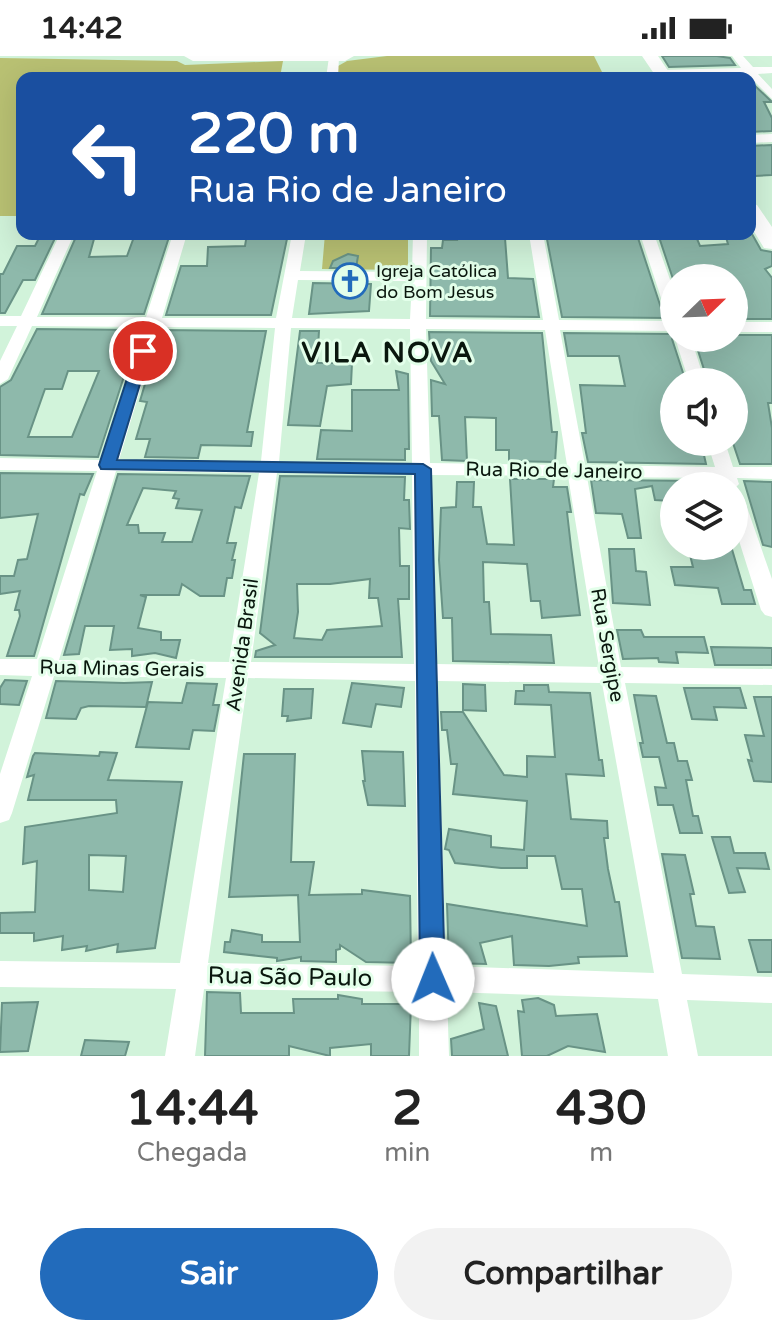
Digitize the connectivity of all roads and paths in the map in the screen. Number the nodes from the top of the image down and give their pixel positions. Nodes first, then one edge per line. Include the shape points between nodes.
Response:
1 (193, 56) edge
2 (737, 56) edge
3 (334, 57) edge
4 (772, 70) edge
5 (752, 71) junction
6 (734, 72) edge
7 (756, 76) edge
8 (772, 96) edge
9 (756, 219) edge
10 (64, 240) edge
11 (178, 240) edge
12 (298, 240) edge
13 (420, 240) edge
14 (537, 240) edge
15 (649, 240) edge
16 (772, 243) edge
17 (660, 272) edge
18 (292, 275) junction
19 (419, 277) junction
20 (0, 321) edge
21 (27, 322) junction
22 (152, 323) junction
23 (283, 324) junction
24 (418, 325) junction
25 (550, 325) junction
26 (660, 326) edge
27 (748, 327) edge
28 (772, 327) edge
29 (0, 379) edge
30 (0, 464) edge
31 (107, 465) junction
32 (269, 468) junction
33 (423, 469) junction
34 (576, 471) junction
35 (772, 473) edge
36 (660, 475) edge
37 (748, 476) edge
38 (748, 538) edge
39 (772, 610) edge
40 (0, 667) edge
41 (48, 667) junction
42 (239, 672) junction
43 (425, 674) junction
44 (612, 676) junction
45 (772, 677) edge
46 (0, 813) edge
47 (0, 974) edge
48 (194, 975) junction
49 (433, 979) junction
50 (670, 987) junction
51 (772, 990) edge
52 (180, 1056) edge
53 (434, 1056) edge
54 (683, 1056) edge

1 - 3 main road
2 - 5 street
4 - 5 street
5 - 6 street
7 - 8 street
9 - 16 main road
10 - 21 street
11 - 22 street
12 - 18 street, Avenida Brasil
13 - 19 street
14 - 25 street, Rua Sergipe
15 - 17 street
18 - 19 street
18 - 23 street, Avenida Brasil
19 - 24 street
20 - 21 street
21 - 22 street
21 - 29 street
22 - 23 street
22 - 31 street
23 - 24 street
23 - 32 street, Avenida Brasil
24 - 25 street
24 - 33 street
25 - 26 street
25 - 34 street, Rua Sergipe
27 - 28 street
30 - 31 street, Rua Rio de Janeiro
31 - 32 street, Rua Rio de Janeiro
31 - 41 street
32 - 33 street, Rua Rio de Janeiro
32 - 42 street, Avenida Brasil
33 - 34 street, Rua Rio de Janeiro
33 - 43 street
34 - 36 street, Rua Rio de Janeiro
34 - 44 street, Rua Sergipe
35 - 37 street, Rua Rio de Janeiro
38 - 39 street
40 - 41 street, Rua Minas Gerais
41 - 42 street, Rua Minas Gerais
41 - 46 street
42 - 43 street, Rua Minas Gerais
42 - 48 street, Avenida Brasil
43 - 44 street, Rua Minas Gerais
43 - 49 street
44 - 45 street, Rua Minas Gerais
44 - 50 street, Rua Sergipe
47 - 48 street, Rua São Paulo
48 - 49 street, Rua São Paulo
48 - 52 street, Avenida Brasil
49 - 50 street, Rua São Paulo
49 - 53 street
50 - 51 street, Rua São Paulo
50 - 54 street, Rua Sergipe

